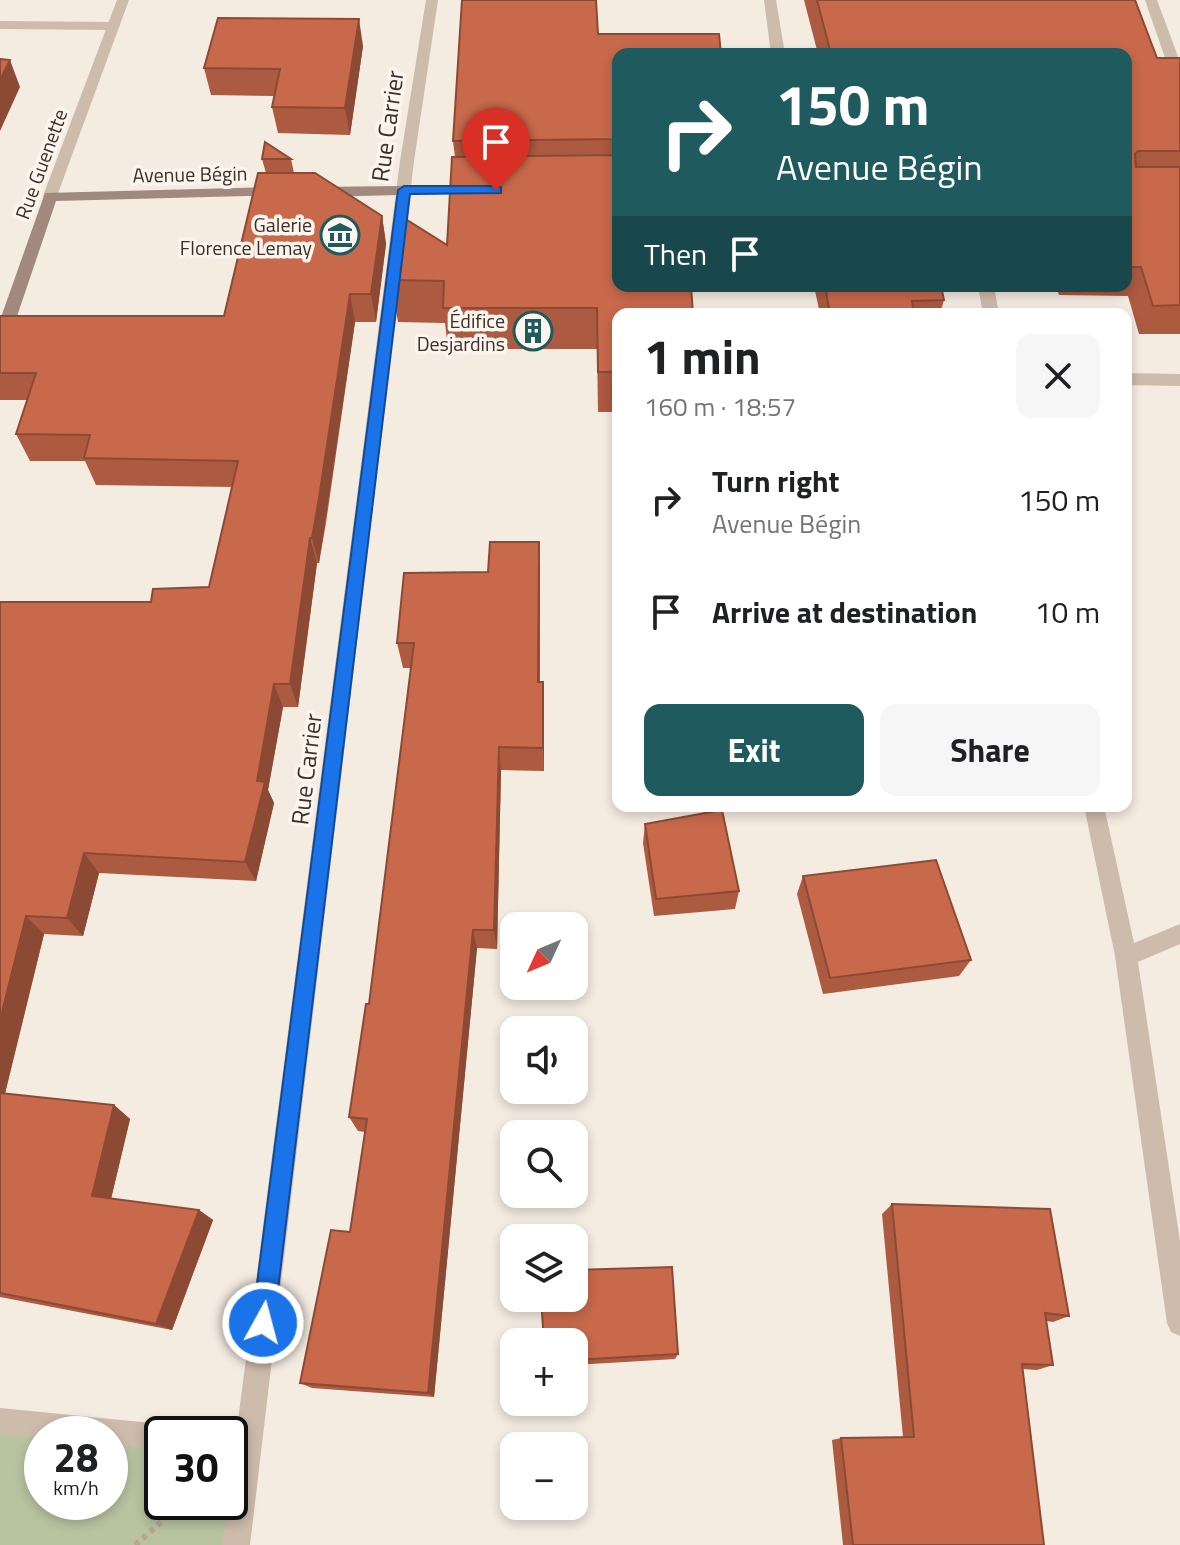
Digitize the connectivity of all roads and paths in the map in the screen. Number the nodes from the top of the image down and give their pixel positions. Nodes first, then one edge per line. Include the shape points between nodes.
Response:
1 (123, 0) edge
2 (432, 0) edge
3 (770, 0) edge
4 (1151, 0) edge
5 (0, 25) edge
6 (113, 26) junction
7 (777, 48) edge
8 (1180, 81) edge
9 (404, 190) junction
10 (496, 190) edge
11 (50, 196) junction
12 (0, 343) edge
13 (1132, 379) edge
14 (1180, 380) edge
15 (1095, 812) edge
16 (1180, 934) edge
17 (1126, 956) junction
18 (1180, 1323) edge
19 (243, 1416) edge
20 (0, 1421) edge
21 (144, 1435) edge
22 (163, 1520) edge
23 (237, 1520) edge
24 (135, 1545) edge
25 (236, 1545) edge

1 - 6 street, Rue Guenette
2 - 9 street, Rue Carrier
3 - 7 street
4 - 8 street
5 - 6 street
6 - 11 street, Rue Guenette
9 - 10 street, Avenue Bégin
9 - 11 street, Avenue Bégin
9 - 19 street, Rue Carrier
11 - 12 street, Rue Guenette
13 - 14 street
15 - 17 street
16 - 17 street
17 - 18 street
20 - 21 street
22 - 24 path
23 - 25 street, Rue Carrier

